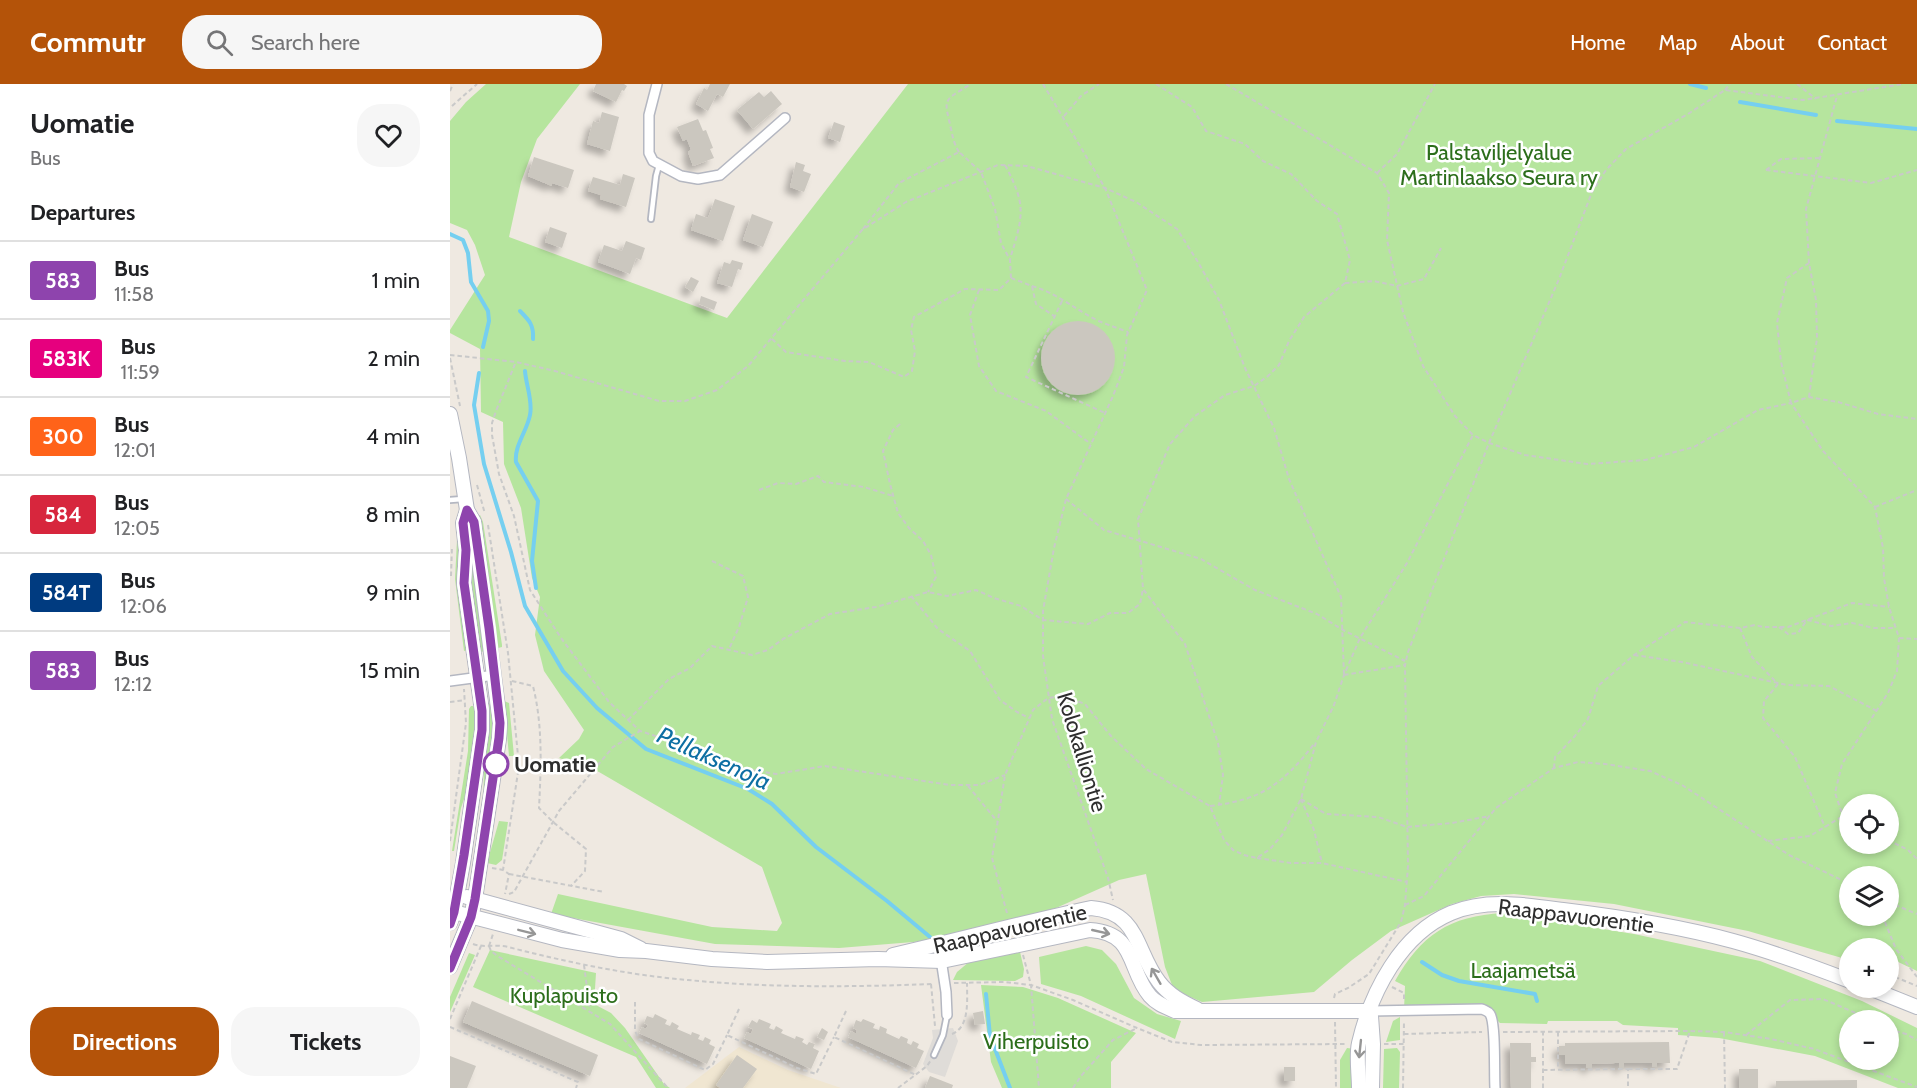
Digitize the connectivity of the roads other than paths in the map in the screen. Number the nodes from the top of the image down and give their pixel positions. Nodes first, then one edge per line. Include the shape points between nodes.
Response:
1 (657, 84) edge
2 (785, 118) dead end
3 (659, 165) junction
4 (651, 219) dead end
5 (450, 414) edge
6 (450, 500) edge
7 (466, 504) junction
8 (495, 675) junction
9 (478, 677) junction
10 (450, 681) edge
11 (454, 893) edge
12 (475, 899) junction
13 (451, 916) edge
14 (471, 917) junction
15 (939, 946) junction
16 (646, 951) junction
17 (878, 959) junction
18 (942, 961) junction
19 (450, 968) edge
20 (1839, 977) edge
21 (1894, 998) edge
22 (1917, 1007) edge
23 (1202, 1011) junction
24 (1370, 1011) junction
25 (947, 1015) joint
26 (934, 1055) road end
27 (1359, 1088) edge
28 (1372, 1088) edge
29 (1495, 1088) edge

1 - 3 street via 648,137 653,161
2 - 3 street via 720,175 698,179
3 - 4 lane
5 - 7 main road
6 - 7 lane
7 - 8 main road via 474,522
7 - 9 main road via 464,583
8 - 9 street
8 - 12 main road via 499,738
9 - 10 street
9 - 11 main road via 482,730
11 - 12 main road, Raappavuorentie
11 - 13 main road
12 - 14 main road
12 - 16 main road, Raappavuorentie via 621,939
13 - 14 main road, Raappavuorentie
14 -> 16 main road, Raappavuorentie via 579,944
14 - 19 main road
15 - 17 main road, Raappavuorentie
15 - 18 street
23 -> 15 main road, Raappavuorentie via 1166,991 1129,925 1117,914 1103,909 1090,908
16 - 17 main road, Raappavuorentie via 767,962
17 - 18 main road, Raappavuorentie
18 -> 23 main road, Raappavuorentie via 1090,930 1102,931 1123,944 1156,1002 1175,1011
18 - 25 street
20 - 24 main road, Raappavuorentie via 1732,941 1646,923 1515,904 1484,905 1450,913 1419,934 1383,981
21 - 22 main road
23 - 24 main road, Raappavuorentie
24 -> 27 main road via 1359,1044
24 - 28 main road
24 - 29 street via 1482,1009 1492,1016
25 - 26 lane

